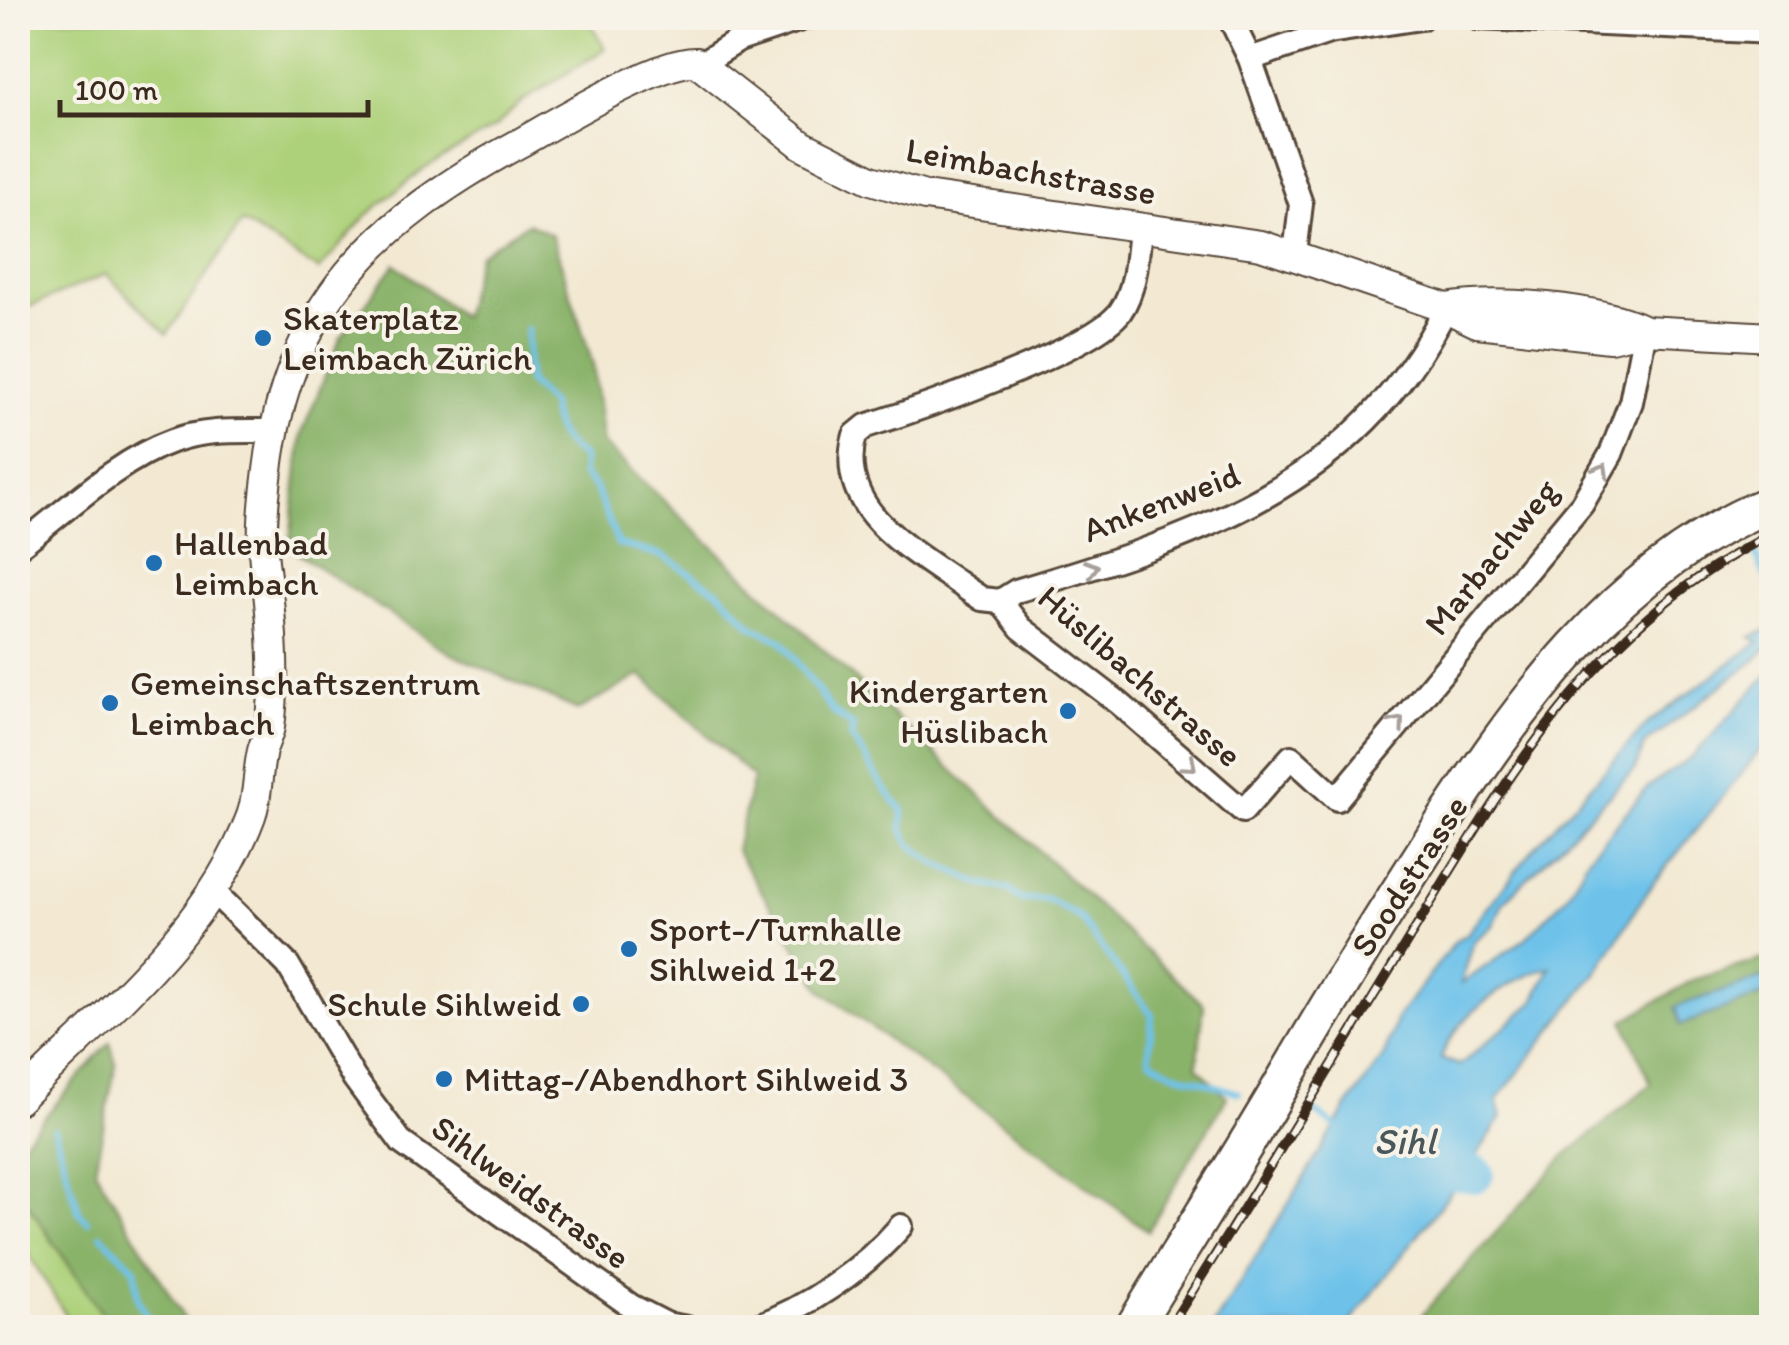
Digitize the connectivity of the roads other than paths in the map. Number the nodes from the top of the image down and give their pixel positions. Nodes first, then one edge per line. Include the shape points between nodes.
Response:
1 (804, 18) edge
2 (1230, 18) edge
3 (1421, 18) edge
4 (1476, 18) edge
5 (1574, 20) edge
6 (1772, 32) edge
7 (1250, 59) junction
8 (701, 64) junction
9 (1140, 229) junction
10 (1295, 254) junction
11 (1446, 308) junction
12 (1645, 330) junction
13 (1772, 337) edge
14 (273, 431) junction
15 (1772, 503) edge
16 (18, 548) edge
17 (1000, 601) junction
18 (1337, 798) joint
19 (215, 893) junction
20 (18, 1100) edge
21 (900, 1226) dead end
22 (687, 1328) edge
23 (752, 1328) edge
24 (1133, 1328) edge

1 - 8 street via 750,36
2 - 7 street
3 - 7 street via 1329,32
4 - 5 street
5 - 6 street
7 - 10 street via 1301,204
8 - 9 street, Leimbachstrasse via 802,144 872,180 924,196
8 - 14 street via 670,67 569,116 450,181 405,214 324,307 292,365
9 - 10 street, Leimbachstrasse
9 - 17 street, Hüslibachstrasse via 1130,292 1105,329 855,435 850,464 866,510 967,590
10 - 11 street, Leimbachstrasse
11 - 12 street, Leimbachstrasse via 1477,323 1536,330 1610,338
17 -> 11 street, Ankenweid via 1016,590 1218,524 1308,473 1390,396 1423,354
12 - 13 street, Leimbachstrasse
18 -> 12 street, Marbachweg via 1548,549 1611,454
14 - 16 street via 208,432 171,441 132,462
14 - 19 street via 264,567 272,599 270,727 253,810
15 - 24 main road, Soodstrasse via 1710,535 1624,599 1581,637 1502,732 1308,1035
17 -> 18 street, Hüslibachstrasse via 1021,628 1119,702 1243,811 1291,757
19 - 20 street
19 - 22 street, Sihlweidstrasse via 288,965 354,1078 402,1142 631,1306
21 - 23 street via 809,1301

